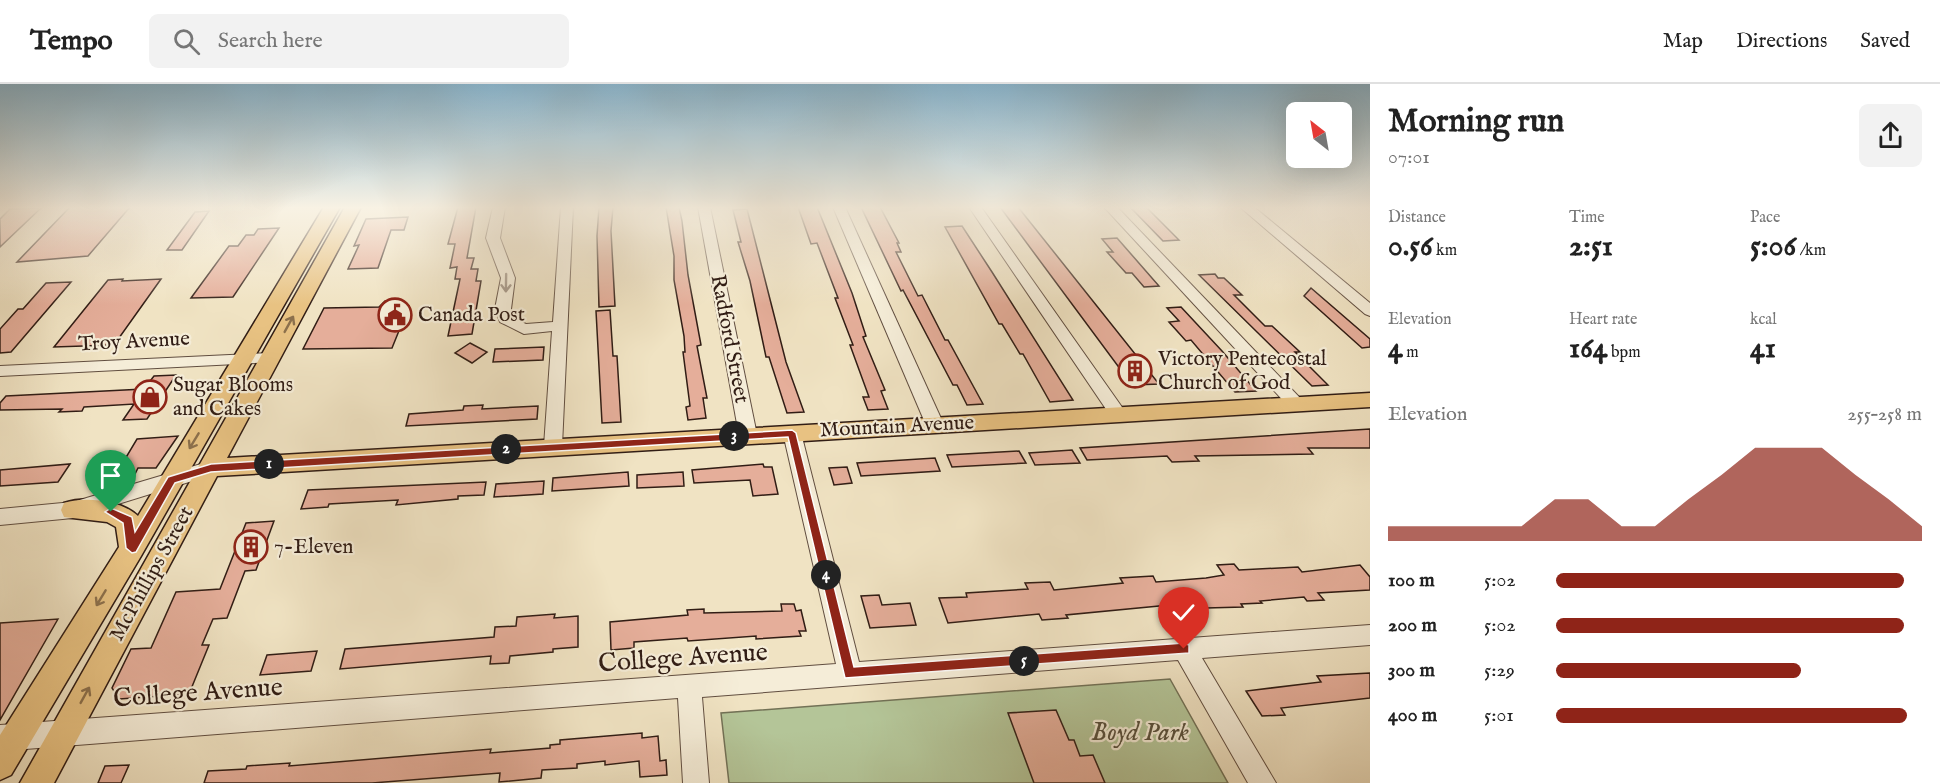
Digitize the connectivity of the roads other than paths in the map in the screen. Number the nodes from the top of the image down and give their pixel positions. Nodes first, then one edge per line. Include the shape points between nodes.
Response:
1 (313, 240) edge
2 (335, 240) edge
3 (494, 240) edge
4 (565, 240) edge
5 (710, 240) edge
6 (853, 240) edge
7 (998, 240) edge
8 (1141, 240) edge
9 (1285, 240) edge
10 (1370, 311) edge
11 (558, 326) junction
12 (270, 358) junction
13 (243, 359) junction
14 (0, 371) edge
15 (1370, 400) edge
16 (1296, 404) junction
17 (1118, 414) junction
18 (935, 425) junction
19 (792, 433) junction
20 (748, 435) junction
21 (553, 446) junction
22 (211, 468) junction
23 (171, 480) junction
24 (73, 510) junction
25 (0, 517) edge
26 (132, 548) junction
27 (1370, 635) edge
28 (1184, 649) junction
29 (849, 674) junction
30 (689, 686) junction
31 (65, 732) junction
32 (8, 737) edge
33 (0, 764) edge
34 (36, 783) edge
35 (696, 783) edge
36 (1263, 783) edge

1 - 13 main road, McPhillips Street
12 -> 2 main road, McPhillips Street
3 -> 11 street via 508,278 503,309 508,322 524,328
4 - 11 street
5 - 20 street, Radford Street
6 - 18 street
7 - 17 street
8 - 16 street
9 - 10 street
11 - 21 street
12 - 13 street, Troy Avenue
12 - 22 main road, McPhillips Street
13 - 14 street, Troy Avenue
13 -> 23 main road, McPhillips Street
15 - 16 main road, Mountain Avenue
16 - 17 main road, Mountain Avenue
17 - 18 main road, Mountain Avenue
18 - 19 main road, Mountain Avenue
19 - 20 main road, Mountain Avenue
19 - 29 street
20 - 21 main road, Mountain Avenue
21 - 22 main road, Mountain Avenue
22 - 23 street, Mountain Avenue
31 -> 22 main road, McPhillips Street
23 - 24 street, Mountain Avenue
23 - 26 main road, McPhillips Street
24 - 25 street, Mountain Avenue
24 - 26 main road via 111,512 129,520
26 -> 32 main road, McPhillips Street
27 - 28 street, College Avenue
28 - 29 street, College Avenue
28 - 36 street
29 - 30 street, College Avenue
30 - 31 street, College Avenue
30 - 35 street
31 - 32 street, College Avenue
31 - 34 main road, McPhillips Street
32 - 33 main road, McPhillips Street

